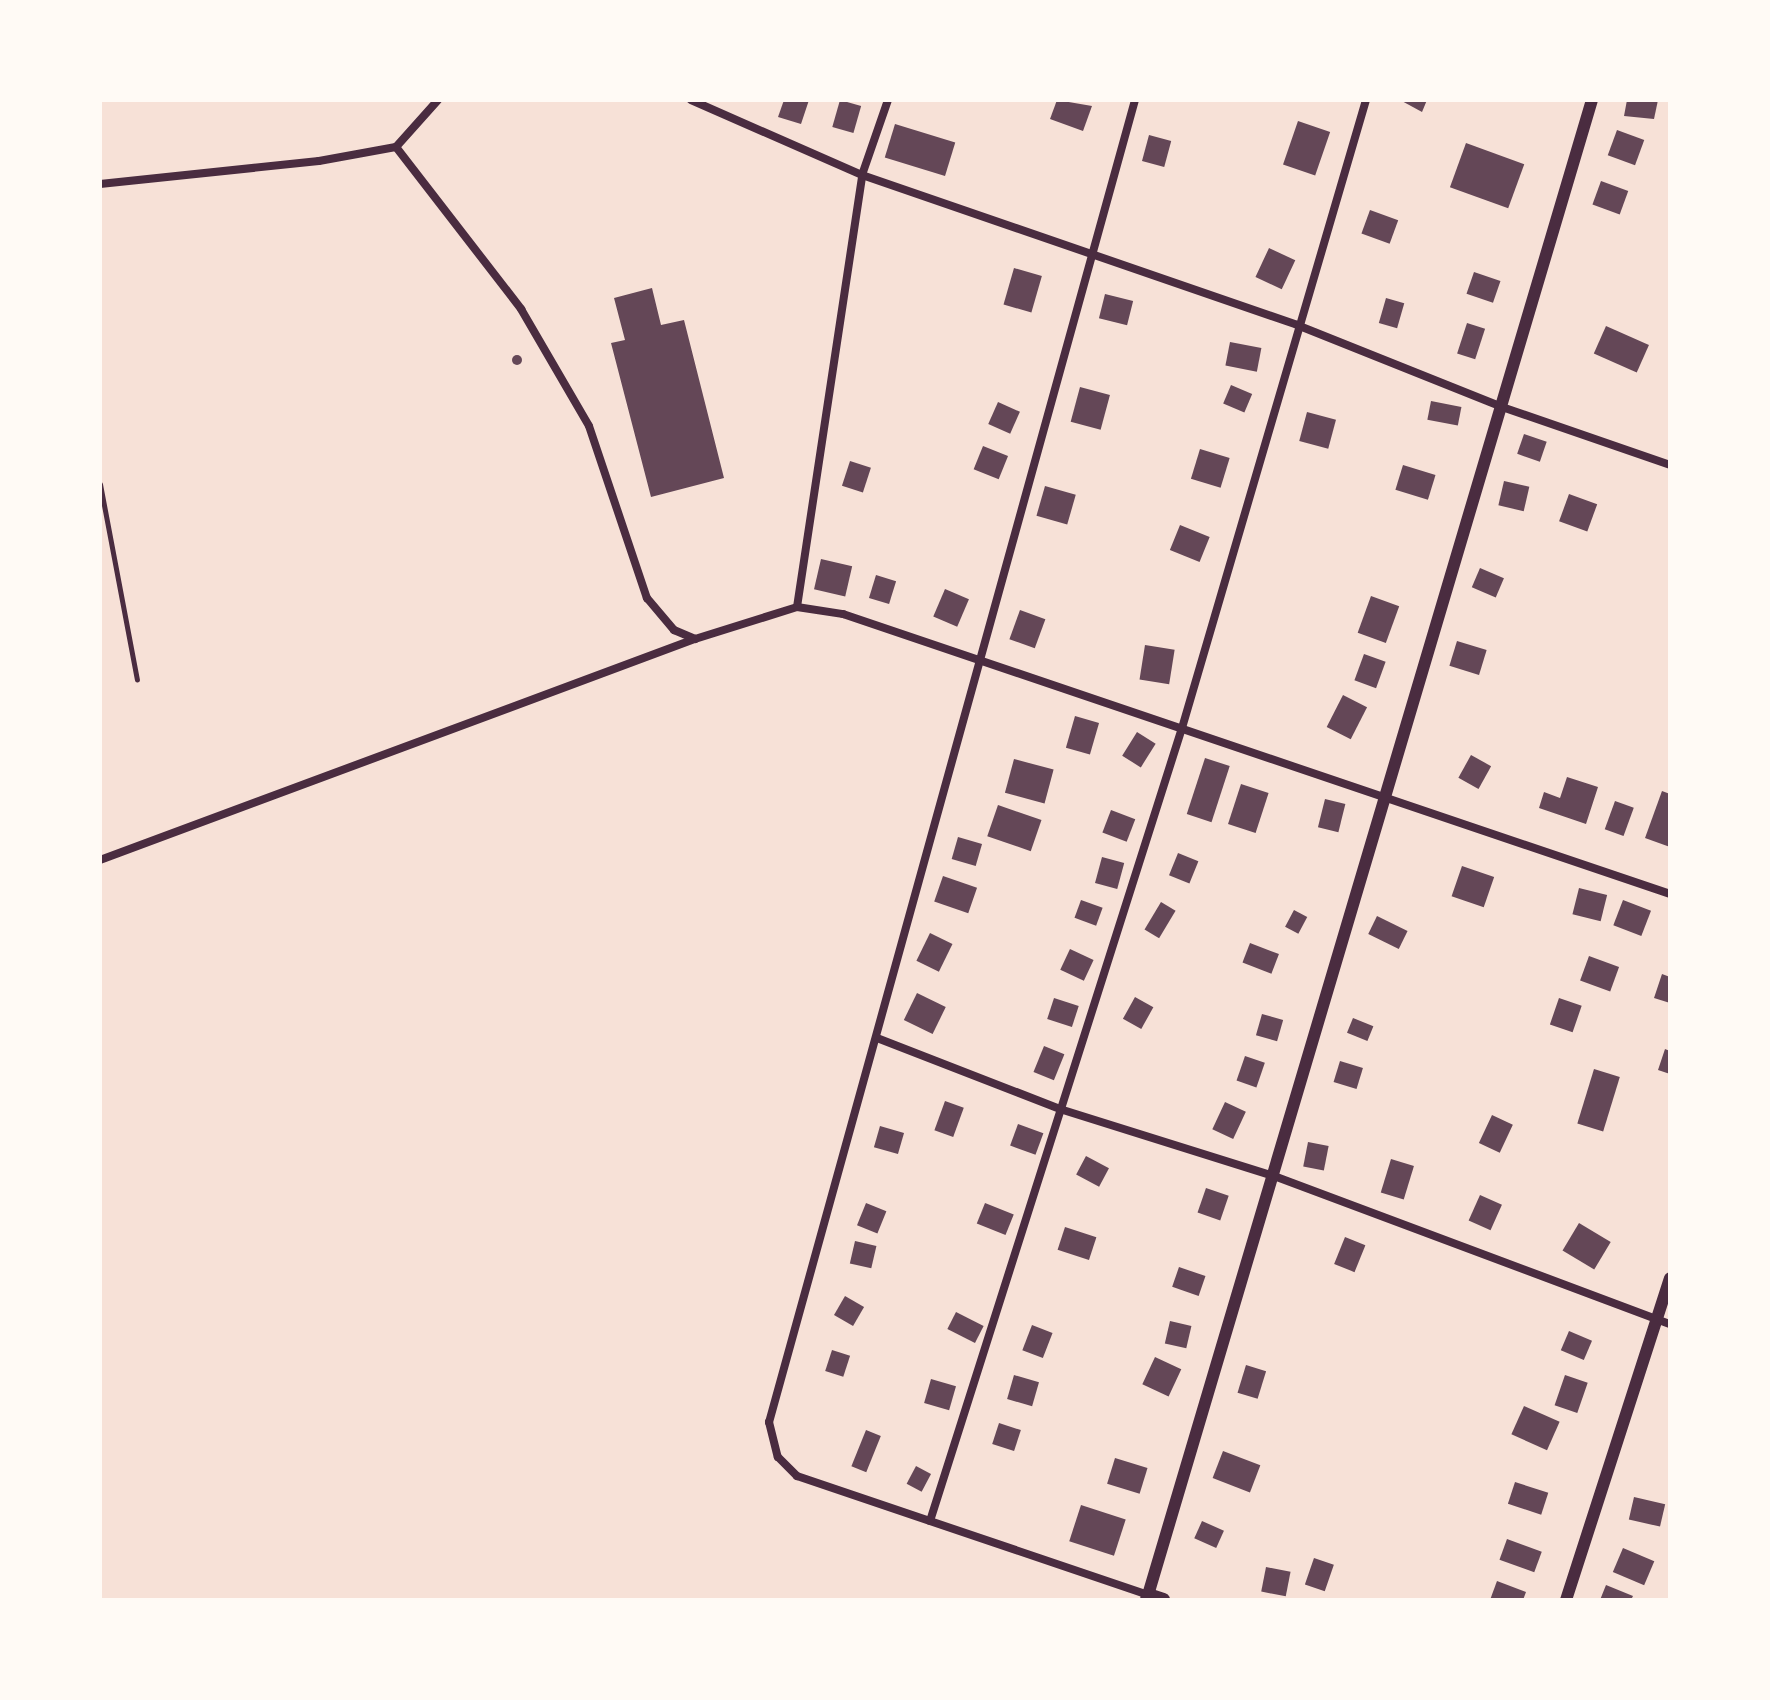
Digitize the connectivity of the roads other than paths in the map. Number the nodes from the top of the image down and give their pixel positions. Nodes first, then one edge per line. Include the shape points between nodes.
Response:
1 (438, 100) edge
2 (691, 100) edge
3 (888, 100) edge
4 (1135, 100) edge
5 (1366, 100) edge
6 (1592, 100) edge
7 (396, 147) junction
8 (862, 175) junction
9 (100, 184) edge
10 (1090, 253) junction
11 (1297, 325) junction
12 (1502, 407) junction
13 (1670, 465) edge
14 (100, 484) edge
15 (797, 607) junction
16 (695, 639) junction
17 (979, 658) junction
18 (137, 680) dead end
19 (1182, 728) junction
20 (1386, 798) junction
21 (100, 860) edge
22 (1670, 894) edge
23 (877, 1038) junction
24 (1063, 1110) junction
25 (1274, 1176) junction
26 (1670, 1278) edge
27 (1664, 1322) edge
28 (930, 1521) junction
29 (1147, 1598) edge
30 (1163, 1600) edge
31 (1566, 1600) edge

1 - 7 street
2 - 8 street
3 - 8 street
4 - 10 street
5 - 11 street
6 - 12 main road
7 - 9 street via 319,161
7 - 16 street via 521,309 589,426 647,598 674,630
8 - 10 street
8 - 15 street
10 - 11 street
10 - 17 street
11 - 12 street
11 - 19 street
12 - 13 street
12 - 20 main road
14 - 18 lane
15 - 16 street
15 - 17 street via 843,614
16 - 21 street
17 - 19 street
17 - 23 street
19 - 20 street
19 - 24 street
20 - 22 street
20 - 25 main road
23 - 24 street
23 - 28 street via 769,1422 778,1457 797,1476
24 - 25 street
24 - 28 street
25 - 27 street
25 - 29 main road
26 - 27 main road
27 - 31 main road
28 - 29 street
29 - 30 main road

